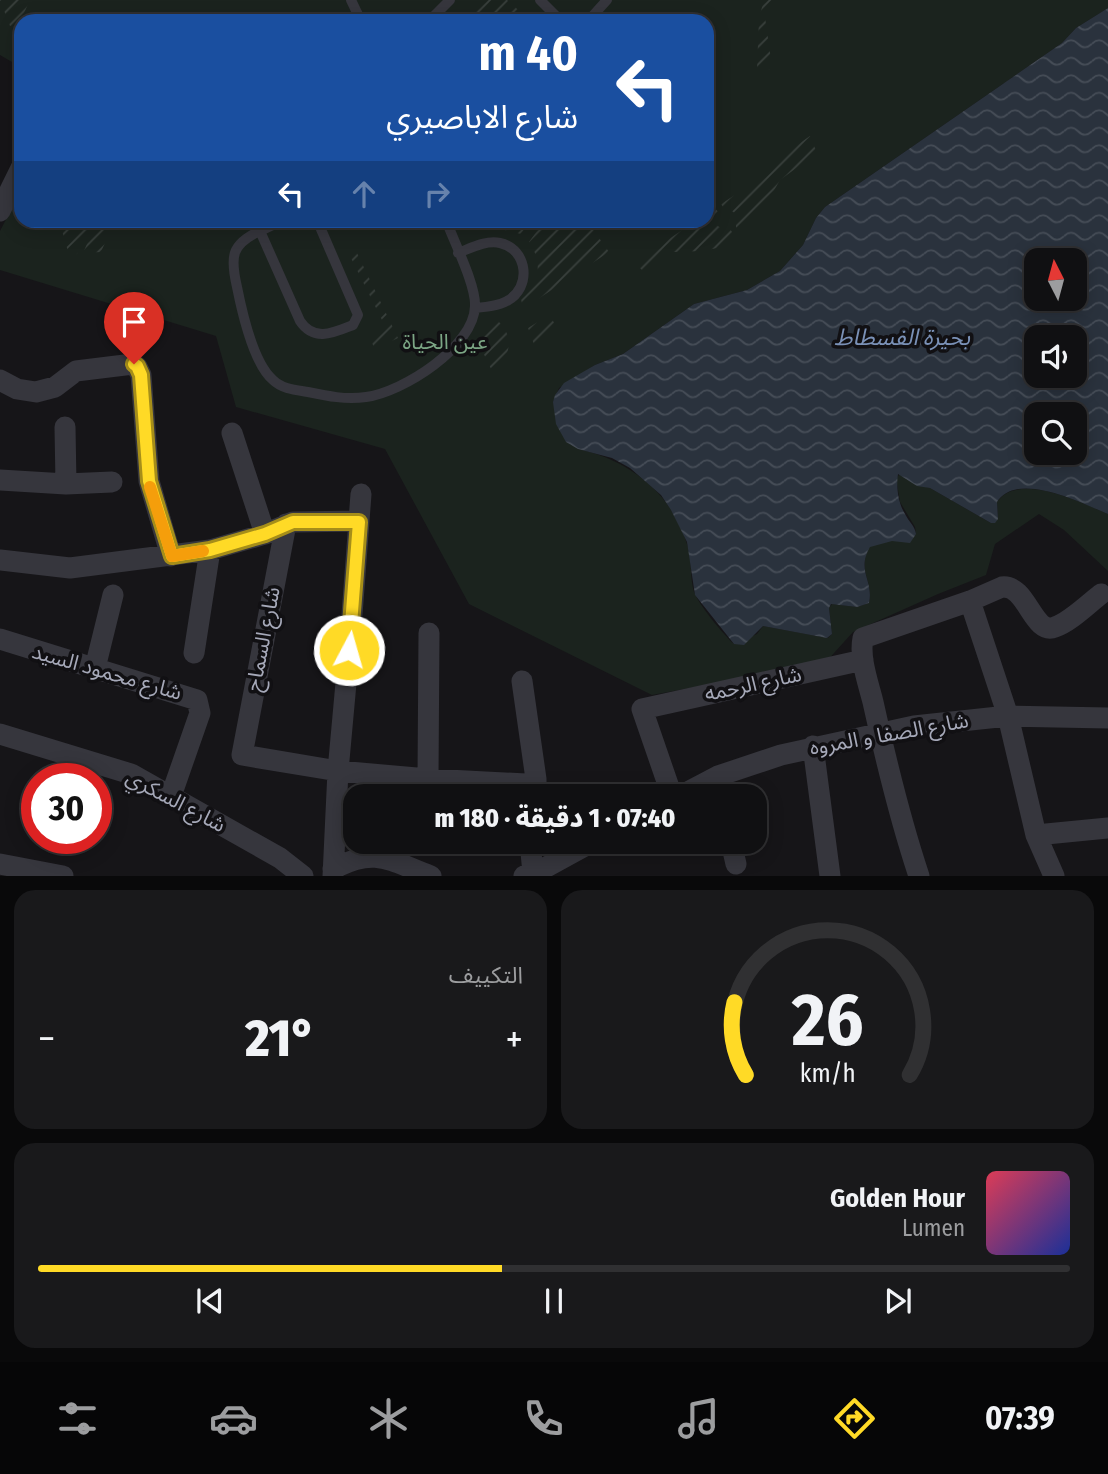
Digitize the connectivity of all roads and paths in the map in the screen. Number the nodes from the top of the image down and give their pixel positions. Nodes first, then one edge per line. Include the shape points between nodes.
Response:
1 (450, 0) edge
2 (540, 0) edge
3 (607, 0) edge
4 (436, 14) edge
5 (554, 14) edge
6 (594, 14) edge
7 (14, 182) edge
8 (0, 211) edge
9 (267, 228) edge
10 (320, 228) edge
11 (449, 228) edge
12 (260, 231) junction
13 (458, 253) junction
14 (475, 308) junction
15 (0, 380) edge
16 (65, 427) dead end
17 (232, 433) dead end
18 (0, 480) edge
19 (113, 482) dead end
20 (66, 484) junction
21 (361, 494) dead end
22 (359, 522) junction
23 (286, 524) junction
24 (265, 534) junction
25 (210, 550) junction
26 (172, 556) junction
27 (0, 560) edge
28 (1101, 594) dead end
29 (113, 595) dead end
30 (971, 601) junction
31 (429, 633) dead end
32 (0, 639) edge
33 (194, 653) dead end
34 (863, 660) junction
35 (95, 668) junction
36 (522, 681) dead end
37 (1008, 716) junction
38 (1108, 718) edge
39 (880, 733) junction
40 (0, 734) edge
41 (813, 746) junction
42 (338, 771) junction
43 (428, 779) junction
44 (473, 784) edge
45 (534, 784) edge
46 (668, 784) edge
47 (725, 784) edge
48 (171, 796) junction
49 (1108, 828) edge
50 (1036, 835) junction
51 (534, 854) edge
52 (571, 854) edge
53 (734, 854) edge
54 (0, 863) edge
55 (736, 864) dead end
56 (333, 872) edge
57 (539, 872) edge
58 (63, 876) edge
59 (303, 876) edge
60 (431, 876) edge
61 (830, 876) edge
62 (919, 876) edge
63 (1054, 876) edge

1 - 4 lane
2 - 5 lane
3 - 6 lane
7 - 8 street
9 - 12 lane
10 - 12 lane via 358,315 353,325 318,335 303,325
11 - 13 lane
12 - 14 lane via 242,241 232,263 262,367 285,388 349,398 395,390 446,355 468,328
13 - 14 lane
13 - 14 lane via 481,244 501,243 516,251 524,268 515,295
15 - 26 street via 36,392 55,387 76,371 137,366 149,481
16 - 20 street
17 - 24 street
18 - 20 street
19 - 20 street
21 - 22 street
22 - 23 street
22 - 42 street
23 - 24 street
23 - 42 street, شارع السماح via 242,755
24 - 25 street
25 - 26 street
25 - 33 street
26 - 27 street via 70,568
28 - 30 street via 1050,628 1042,626 1013,587
29 - 35 street
30 - 34 street via 863,638
30 - 37 street
31 - 43 street
32 - 35 street, شارع محمود السيد
34 - 39 street
34 - 46 street, شارع الرحمه via 642,709
35 - 48 street, شارع محمود السيد via 192,696 200,704
36 - 45 street
37 - 38 street, شارع الصفا و المروه
37 - 39 street, شارع الصفا و المروه
37 - 50 street
39 - 41 street, شارع الصفا و المروه
39 - 62 street
40 - 48 street, شارع السكري via 131,774
41 - 47 street, شارع الصفا و المروه
41 - 61 street
42 - 43 street
42 - 56 street
43 - 44 street
48 - 59 street, شارع السكري via 281,858
49 - 50 street
50 - 63 street
51 - 57 street
52 - 57 street
53 - 55 street
54 - 58 street
56 - 60 street via 347,862 378,857

